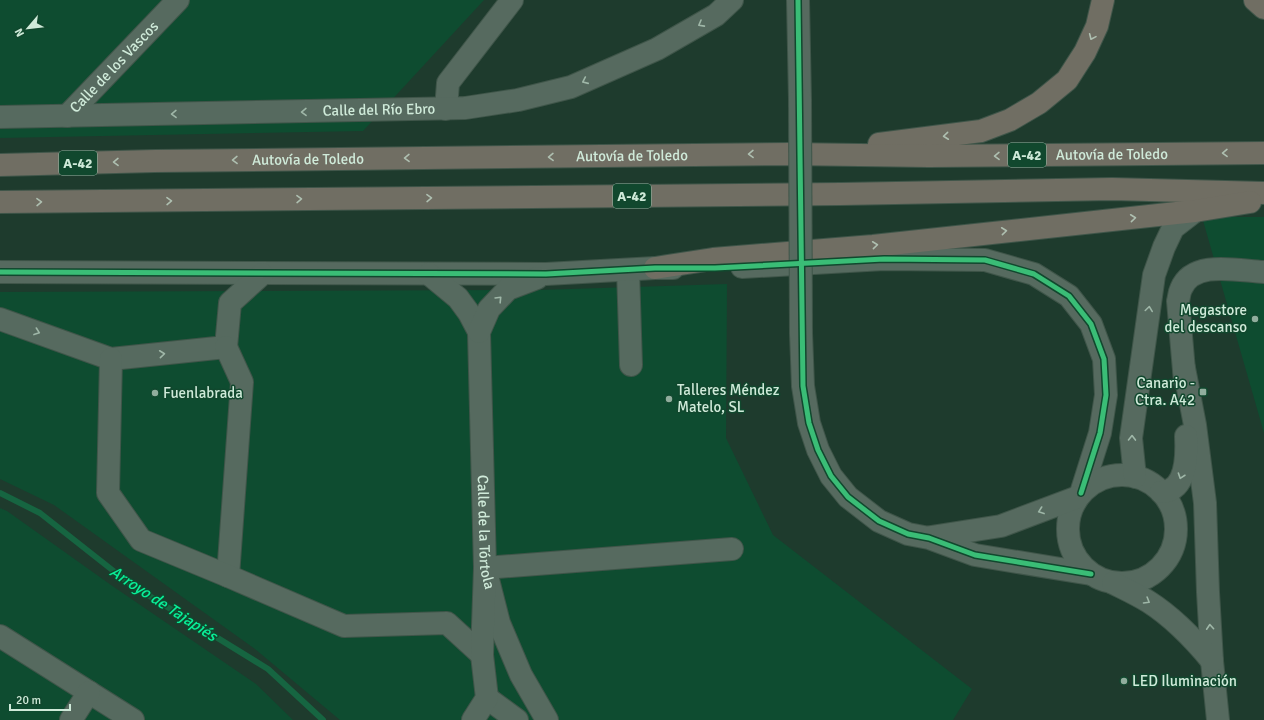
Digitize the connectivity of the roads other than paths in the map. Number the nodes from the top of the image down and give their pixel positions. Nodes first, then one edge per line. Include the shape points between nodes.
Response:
1 (178, 0) edge
2 (512, 0) edge
3 (732, 0) edge
4 (798, 0) edge
5 (1103, 0) edge
6 (1255, 0) edge
7 (1264, 8) edge
8 (446, 109) junction
9 (67, 116) junction
10 (0, 117) edge
11 (1264, 153) edge
12 (790, 154) junction
13 (0, 164) edge
14 (1264, 193) edge
15 (1264, 200) edge
16 (0, 202) edge
17 (1195, 211) junction
18 (655, 268) junction
19 (628, 270) junction
20 (0, 272) edge
21 (1264, 272) edge
22 (262, 274) junction
23 (429, 274) junction
24 (546, 274) junction
25 (0, 319) edge
26 (479, 332) junction
27 (226, 347) junction
28 (111, 359) junction
29 (631, 365) dead end
30 (1184, 368) junction
31 (1135, 476) junction
32 (1202, 483) junction
33 (1079, 495) junction
34 (1169, 504) junction
35 (929, 538) junction
36 (732, 549) dead end
37 (485, 568) junction
38 (1091, 574) junction
39 (228, 576) junction
40 (1113, 583) junction
41 (1208, 592) junction
42 (0, 636) edge
43 (482, 655) junction
44 (1212, 661) junction
45 (89, 692) junction
46 (487, 698) junction
47 (71, 720) edge
48 (133, 720) edge
49 (473, 720) edge
50 (517, 720) edge
51 (547, 720) edge
52 (1218, 720) edge

1 - 9 street, Calle de los Vascos
2 - 8 street via 448,83
3 -> 8 street, Calle del Río Ebro via 716,15 656,49 571,87 518,100
4 - 35 street, bridge via 801,333 803,386 809,423 818,450 831,476 848,497 879,521 908,534
5 -> 12 highway via 1097,26 1086,52 1067,80 1039,103 1010,120 981,131
6 - 7 highway
8 -> 9 street, Calle del Río Ebro
9 - 10 street, Calle del Río Ebro
11 -> 12 highway, Autovía de Toledo / A-42 via 929,156
12 -> 13 highway, Autovía de Toledo / A-42
16 -> 14 highway, A-42 via 1112,189
15 - 17 highway
18 -> 17 highway via 713,259 873,246
31 -> 17 street via 1131,438 1154,275 1174,228
18 - 19 street
18 - 33 street via 715,268 884,259 985,260 1034,274 1068,296 1091,324 1104,359 1106,395 1100,433
19 - 24 street
19 - 29 street
20 - 22 street
21 - 30 street via 1209,268 1188,278 1180,289 1178,301
22 - 23 street
22 - 27 street via 230,303
23 - 24 street
23 - 26 street, Calle de la Tórtola via 458,298 470,313
26 -> 24 street, Calle de la Tórtola via 489,309 508,289
25 -> 28 street
26 - 37 street, Calle de la Tórtola
28 -> 27 street
27 - 39 street via 242,382
28 - 39 street via 108,493 141,540
30 - 32 street via 1195,425
30 -> 34 street via 1186,464 1180,481 1168,492
31 - 33 street via 1106,477
31 - 34 street via 1149,482
32 - 34 street via 1186,498
32 - 41 street
33 -> 35 street via 1001,526
33 - 38 street via 1070,513 1067,530 1070,547 1079,562
34 - 40 street via 1176,537 1171,553 1161,567 1147,578 1130,583
34 - 41 street via 1193,529 1200,543
35 - 38 street via 975,555
36 - 37 street
37 - 43 street
37 - 51 street, Calle de la Tórtola via 499,623 521,675
38 - 40 street
39 - 43 street via 344,626 447,623
40 -> 44 street via 1148,601 1170,617 1192,637
44 -> 41 street
42 - 45 street
43 - 46 street
44 - 52 street
45 - 47 street
45 - 48 street
46 - 49 street
46 - 50 street

